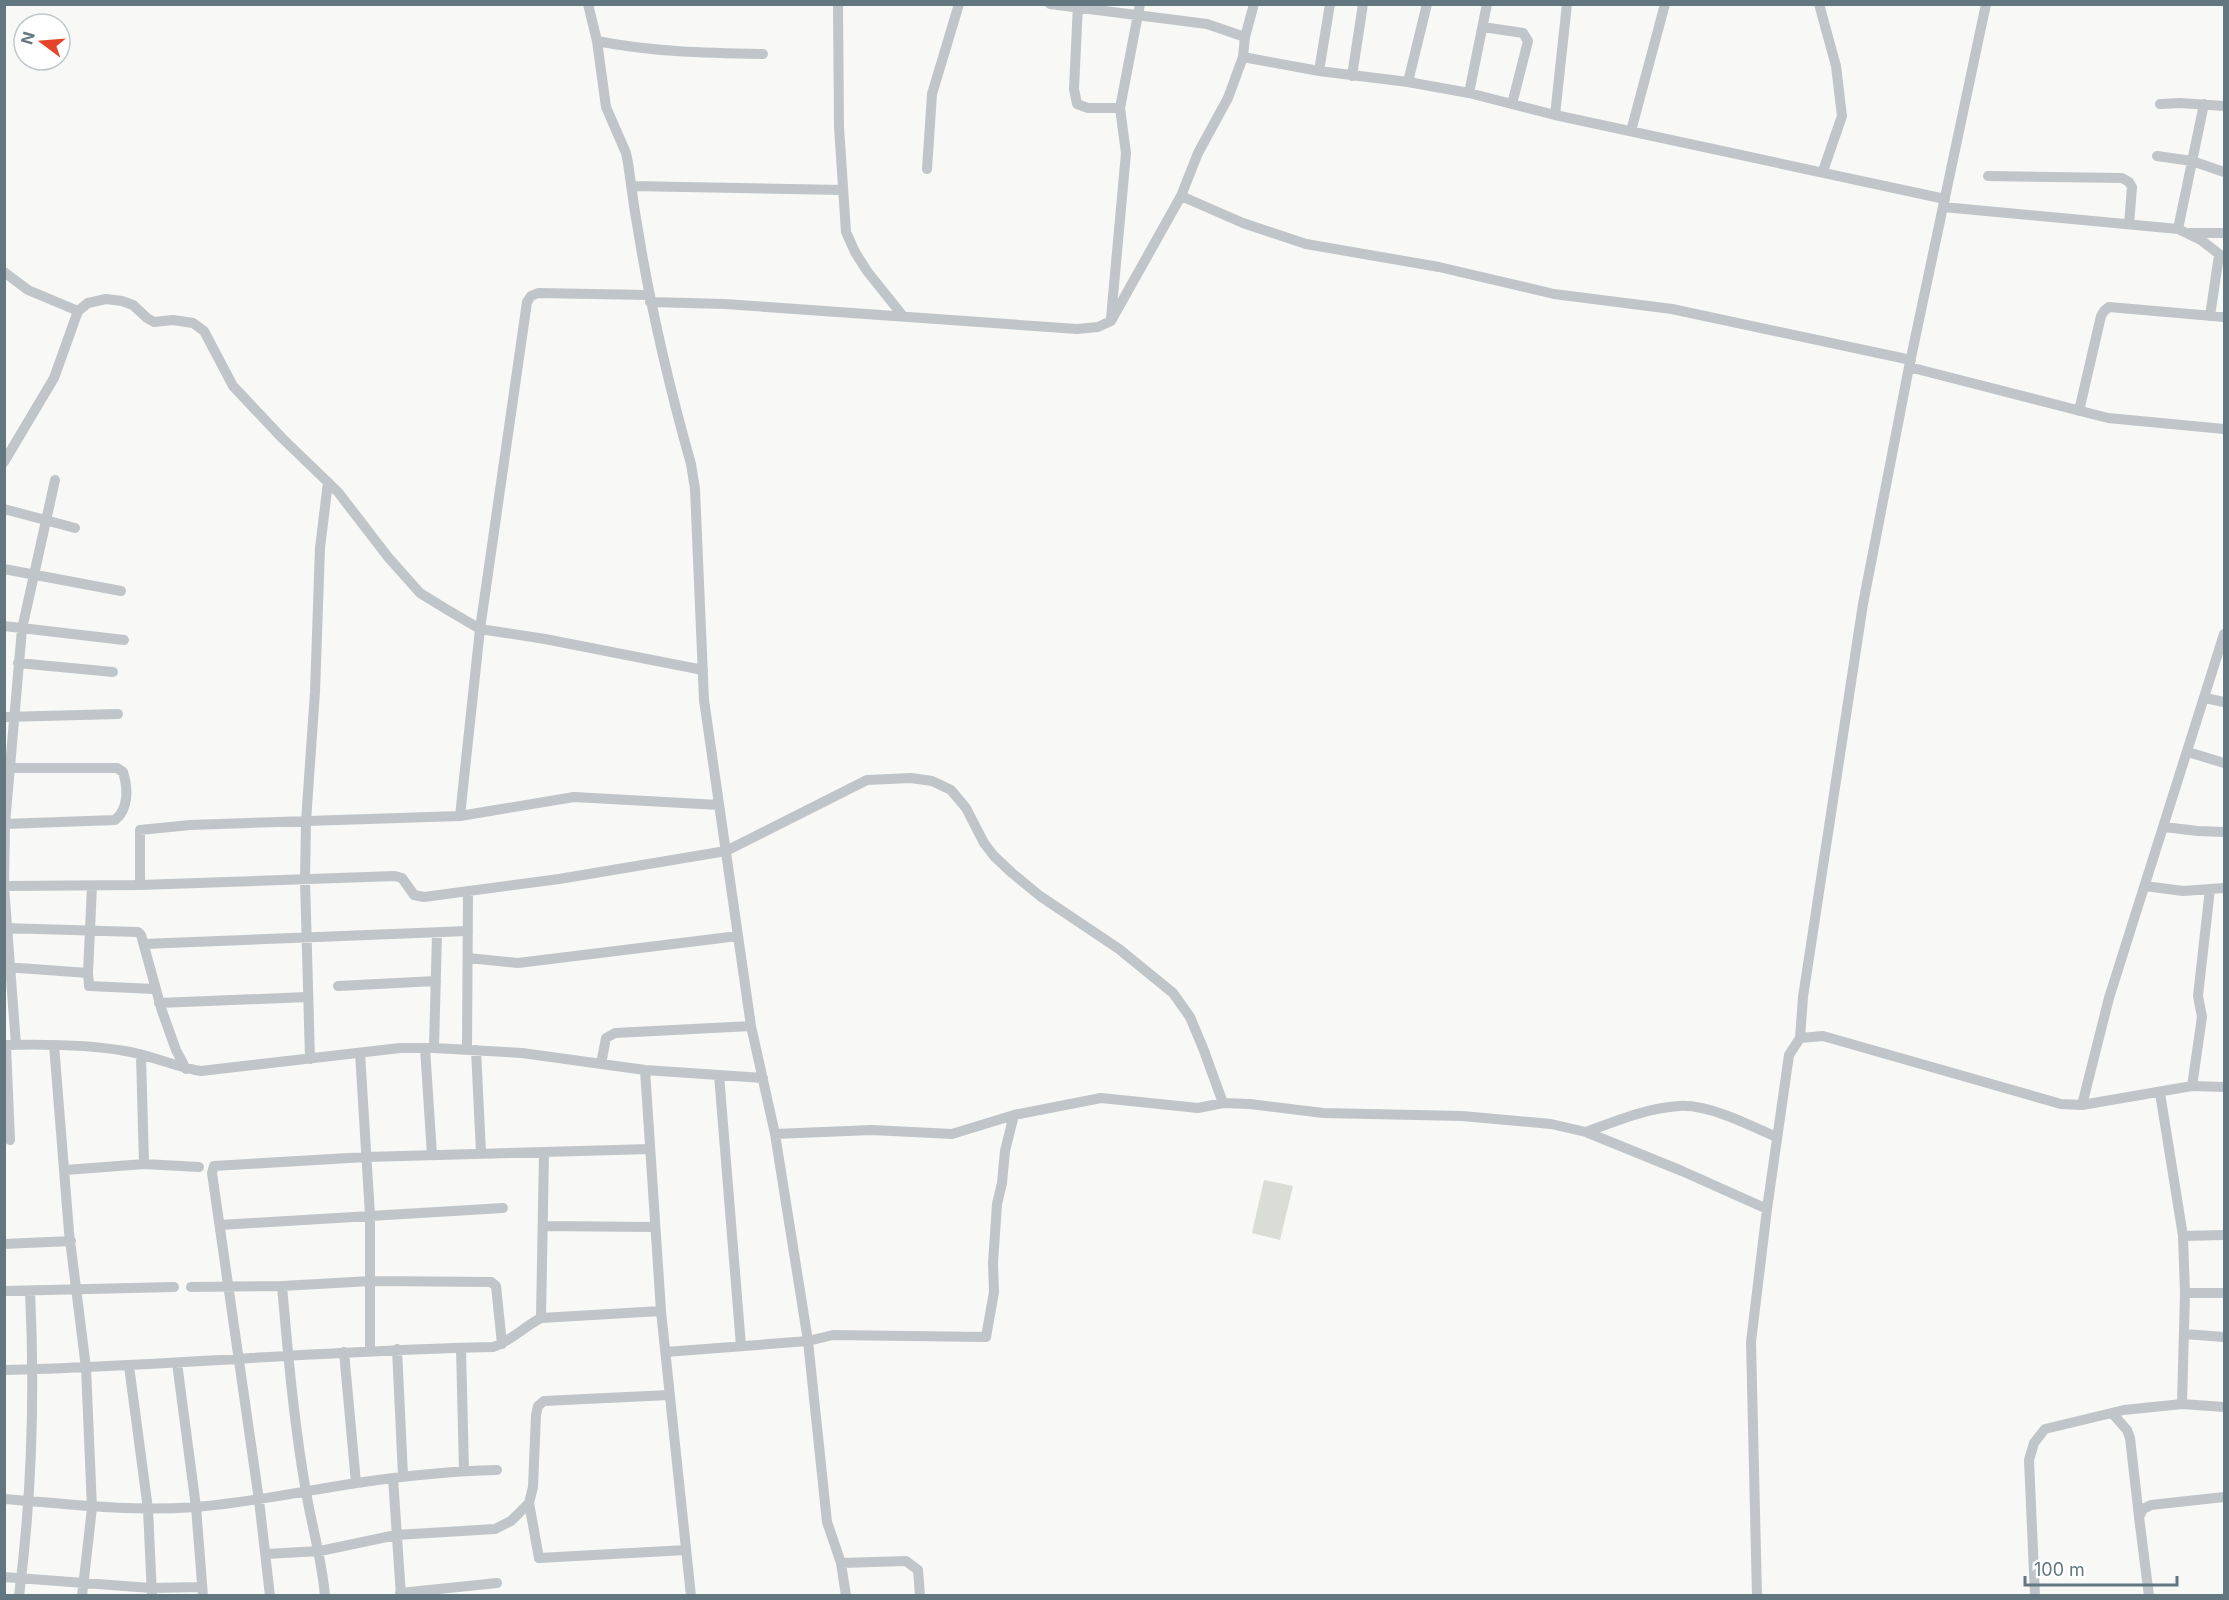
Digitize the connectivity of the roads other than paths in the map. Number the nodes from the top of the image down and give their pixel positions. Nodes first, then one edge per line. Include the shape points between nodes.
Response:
1 (588, 4) edge
2 (838, 4) edge
3 (958, 4) edge
4 (1050, 4) edge
5 (1254, 4) edge
6 (1330, 4) edge
7 (1363, 4) edge
8 (1427, 4) edge
9 (1487, 4) edge
10 (1567, 4) edge
11 (1665, 4) edge
12 (1819, 4) edge
13 (1986, 4) edge
14 (1078, 6) edge
15 (1139, 10) edge
16 (1483, 27) junction
17 (1245, 37) junction
18 (597, 41) junction
19 (763, 54) dead end
20 (1244, 57) junction
21 (1319, 71) junction
22 (1352, 76) junction
23 (1408, 82) junction
24 (1469, 93) junction
25 (1512, 104) junction
26 (2160, 104) dead end
27 (2204, 104) junction
28 (2224, 106) edge
29 (1120, 108) junction
30 (1555, 115) junction
31 (1631, 131) junction
32 (2157, 156) dead end
33 (2192, 161) junction
34 (927, 169) dead end
35 (1823, 171) junction
36 (2224, 172) edge
37 (1988, 176) dead end
38 (631, 186) junction
39 (843, 190) junction
40 (1181, 196) junction
41 (1944, 203) junction
42 (2129, 224) junction
43 (2178, 229) junction
44 (2224, 232) edge
45 (2190, 233) junction
46 (2222, 256) edge
47 (4, 272) edge
48 (649, 299) junction
49 (78, 311) junction
50 (903, 316) junction
51 (2210, 316) junction
52 (2224, 317) edge
53 (1111, 321) junction
54 (1910, 364) junction
55 (2079, 411) junction
56 (2224, 429) edge
57 (4, 462) edge
58 (55, 480) dead end
59 (328, 482) junction
60 (4, 509) edge
61 (46, 521) junction
62 (75, 528) dead end
63 (4, 569) edge
64 (34, 576) junction
65 (121, 591) dead end
66 (4, 626) edge
67 (22, 629) junction
68 (480, 629) junction
69 (124, 640) dead end
70 (2223, 642) edge
71 (18, 668) junction
72 (703, 670) junction
73 (4, 672) edge
74 (113, 672) dead end
75 (2205, 698) junction
76 (2224, 702) edge
77 (118, 714) dead end
78 (9, 718) edge
79 (2188, 752) junction
80 (2224, 763) edge
81 (7, 768) edge
82 (719, 805) junction
83 (460, 816) junction
84 (306, 820) junction
85 (5, 824) edge
86 (2164, 827) junction
87 (2224, 832) edge
88 (726, 851) junction
89 (305, 879) junction
90 (140, 885) junction
91 (4, 886) edge
92 (92, 886) junction
93 (2145, 886) junction
94 (2224, 888) edge
95 (2210, 889) junction
96 (468, 891) junction
97 (6, 928) edge
98 (91, 931) junction
99 (468, 932) junction
100 (437, 933) junction
101 (738, 936) junction
102 (307, 939) junction
103 (144, 944) junction
104 (468, 958) junction
105 (8, 967) edge
106 (88, 972) junction
107 (436, 981) junction
108 (338, 986) dead end
109 (154, 989) junction
110 (308, 997) junction
111 (159, 1003) junction
112 (751, 1026) junction
113 (1800, 1038) junction
114 (9, 1045) edge
115 (54, 1045) junction
116 (430, 1048) junction
117 (472, 1049) junction
118 (360, 1053) junction
119 (141, 1055) junction
120 (310, 1059) junction
121 (601, 1064) junction
122 (186, 1069) junction
123 (645, 1070) junction
124 (719, 1075) junction
125 (763, 1078) junction
126 (2192, 1086) junction
127 (2224, 1088) edge
128 (2160, 1093) junction
129 (1223, 1103) junction
130 (2082, 1106) junction
131 (1014, 1115) junction
132 (1586, 1132) junction
133 (775, 1134) junction
134 (1776, 1137) junction
135 (10, 1140) dead end
136 (650, 1149) junction
137 (544, 1152) junction
138 (481, 1154) junction
139 (432, 1155) junction
140 (366, 1157) junction
141 (144, 1164) junction
142 (199, 1167) dead end
143 (66, 1170) junction
144 (503, 1208) dead end
145 (1767, 1209) junction
146 (370, 1215) junction
147 (220, 1225) junction
148 (543, 1226) junction
149 (654, 1227) junction
150 (2224, 1235) edge
151 (2183, 1236) junction
152 (71, 1241) junction
153 (4, 1244) edge
154 (371, 1281) junction
155 (228, 1286) junction
156 (282, 1286) junction
157 (174, 1287) dead end
158 (191, 1287) dead end
159 (77, 1289) junction
160 (30, 1291) junction
161 (4, 1292) edge
162 (2185, 1293) junction
163 (2224, 1293) edge
164 (661, 1311) junction
165 (541, 1318) junction
166 (2184, 1334) junction
167 (2224, 1337) edge
168 (808, 1341) junction
169 (502, 1344) junction
170 (741, 1346) junction
171 (461, 1348) junction
172 (397, 1349) junction
173 (370, 1350) junction
174 (344, 1352) junction
175 (666, 1352) junction
176 (288, 1355) junction
177 (238, 1359) junction
178 (177, 1364) junction
179 (129, 1366) junction
180 (86, 1368) junction
181 (33, 1369) junction
182 (4, 1370) edge
183 (669, 1395) junction
184 (2182, 1404) junction
185 (2224, 1407) edge
186 (2112, 1413) junction
187 (497, 1470) dead end
188 (464, 1471) junction
189 (398, 1477) junction
190 (356, 1483) junction
191 (306, 1492) junction
192 (2224, 1497) edge
193 (4, 1500) edge
194 (259, 1500) junction
195 (29, 1501) junction
196 (529, 1503) junction
197 (196, 1507) junction
198 (92, 1508) junction
199 (148, 1509) junction
200 (2139, 1517) junction
201 (396, 1535) junction
202 (686, 1550) junction
203 (320, 1551) junction
204 (266, 1554) junction
205 (841, 1563) junction
206 (4, 1577) edge
207 (21, 1578) junction
208 (83, 1583) junction
209 (497, 1583) dead end
210 (203, 1591) edge
211 (151, 1592) edge
212 (400, 1594) edge
213 (19, 1596) edge
214 (82, 1596) edge
215 (270, 1596) edge
216 (325, 1596) edge
217 (691, 1596) edge
218 (846, 1596) edge
219 (920, 1596) edge
220 (1757, 1596) edge
221 (2035, 1596) edge
222 (2149, 1596) edge

1 - 18 street
2 - 39 street
3 - 34 street via 932,94
4 - 14 street
5 - 17 street
6 - 21 street
7 - 22 street
8 - 23 street
9 - 16 street
10 - 30 street
11 - 31 street
12 - 35 street via 1836,66 1842,116
13 - 41 street
14 - 15 street
14 - 29 street via 1074,89 1077,104
15 - 17 street via 1207,24
15 - 29 street
16 - 24 street
16 - 25 street via 1523,33 1528,41
17 - 20 street
18 - 19 street via 680,53
18 - 38 street via 606,107 626,153
20 - 21 street
20 - 40 street
21 - 22 street
22 - 23 street
23 - 24 street
24 - 25 street
25 - 30 street
26 - 27 street
27 - 28 street
27 - 33 street
29 - 53 street via 1126,153
30 - 31 street
31 - 35 street
32 - 33 street
33 - 36 street
33 - 43 street
35 - 41 street
37 - 42 street via 2122,178 2132,187
38 - 39 street
38 - 48 street
39 - 50 street via 846,232 855,252
40 - 53 street
40 - 54 street via 1306,244 1439,267 1554,294 1672,309
41 - 42 street
41 - 54 street
42 - 43 street
43 - 45 street
44 - 45 street
45 - 46 street
46 - 51 street
47 - 49 street via 28,290
48 - 50 street
48 - 68 street via 538,293 527,302
48 - 72 street via 695,489
49 - 57 street via 54,378
49 - 59 street via 88,303 106,299 133,305 147,318 160,322 192,323 204,332 233,386
50 - 53 street via 1077,329
51 - 52 street
51 - 55 street via 2109,307 2104,310
54 - 55 street
54 - 113 street via 1863,604
55 - 56 street via 2108,418
58 - 61 street
59 - 68 street via 420,593
59 - 84 street via 320,548
60 - 61 street
61 - 62 street
61 - 64 street
63 - 64 street
64 - 65 street
64 - 67 street
66 - 67 street
67 - 69 street
67 - 71 street
68 - 72 street
68 - 83 street
70 - 75 street
71 - 73 street
71 - 74 street
71 - 78 street
72 - 82 street
75 - 76 street
75 - 79 street
77 - 78 street
78 - 81 street
79 - 80 street
79 - 86 street
81 - 85 street
81 - 85 street via 117,768 123,772 126,799 115,820
82 - 83 street via 574,797
82 - 88 street
83 - 84 street
84 - 89 street
84 - 90 street via 140,830
85 - 91 street
86 - 87 street
86 - 93 street
88 - 96 street
88 - 101 street
88 - 129 street via 867,780 911,778 932,781 951,790 966,808 984,843 1012,873 1119,949 1173,993 1194,1027
89 - 90 street
89 - 96 street via 395,876 402,878 418,897
89 - 102 street
90 - 92 street
91 - 92 street
91 - 97 street
92 - 98 street
93 - 95 street via 2183,891
93 - 130 street via 2109,998
94 - 95 street
95 - 126 street via 2198,996 2202,1017
96 - 99 street
97 - 98 street
97 - 105 street
98 - 103 street via 138,932
98 - 106 street
99 - 100 street
99 - 104 street
100 - 102 street
100 - 107 street
101 - 104 street via 518,963
101 - 112 street
102 - 103 street
102 - 110 street
103 - 109 street
104 - 117 street
105 - 106 street
105 - 114 street
106 - 109 street via 91,987
107 - 108 street
107 - 116 street
109 - 111 street
110 - 111 street
110 - 120 street
111 - 122 street
112 - 121 street via 615,1033 606,1038
112 - 125 street
113 - 130 street via 1823,1036 2061,1104
113 - 134 street via 1788,1055
114 - 115 street
114 - 135 street
115 - 119 street
115 - 143 street
116 - 117 street
116 - 118 street
116 - 139 street
117 - 121 street
117 - 138 street
118 - 120 street
118 - 140 street
119 - 122 street
119 - 141 street
120 - 122 street via 201,1071
121 - 123 street
123 - 124 street
123 - 136 street
124 - 125 street
124 - 170 street
125 - 133 street
126 - 127 street
126 - 128 street
128 - 130 street
128 - 151 street
129 - 131 street via 1198,1108 1101,1098
129 - 132 street via 1323,1113 1462,1116 1551,1124
131 - 133 street via 952,1134 872,1130
131 - 168 street via 997,1204 994,1292 986,1337 833,1335
132 - 134 street via 1642,1112 1682,1106 1726,1115
132 - 145 street
133 - 168 street
134 - 145 street
136 - 137 street
136 - 149 street
137 - 138 street
137 - 148 street
138 - 139 street
139 - 140 street
140 - 146 street
140 - 147 street via 214,1166
141 - 142 street
141 - 143 street
143 - 152 street
144 - 146 street
145 - 220 street via 1751,1342
146 - 147 street
146 - 154 street
147 - 155 street
148 - 149 street
148 - 165 street
149 - 164 street
150 - 151 street
151 - 162 street
152 - 153 street
152 - 159 street
154 - 156 street
154 - 169 street via 494,1283
154 - 173 street
155 - 156 street
155 - 158 street
155 - 177 street
156 - 176 street
157 - 159 street
159 - 160 street
159 - 180 street
160 - 161 street
160 - 181 street
162 - 163 street
162 - 166 street
164 - 165 street
164 - 175 street
165 - 169 street
166 - 167 street
166 - 184 street
168 - 170 street
168 - 205 street via 827,1522
169 - 171 street
170 - 175 street
171 - 172 street
171 - 188 street
172 - 173 street
172 - 189 street
173 - 174 street
174 - 176 street
174 - 190 street
175 - 183 street
176 - 177 street
176 - 191 street
177 - 178 street
177 - 194 street
178 - 179 street
178 - 197 street
179 - 180 street
179 - 199 street
180 - 181 street
180 - 198 street
181 - 182 street
181 - 195 street
183 - 196 street via 544,1401 536,1414
183 - 202 street
184 - 185 street
184 - 186 street
186 - 200 street via 2130,1438
186 - 221 street via 2045,1429 2034,1443 2029,1460
187 - 188 street
188 - 189 street
189 - 190 street
189 - 201 street
190 - 191 street
191 - 194 street
191 - 203 street
192 - 200 street via 2151,1505
193 - 195 street
194 - 197 street
194 - 204 street
195 - 198 street
195 - 207 street
196 - 201 street via 511,1521 495,1529
196 - 202 street via 539,1558
197 - 199 street
197 - 210 street
198 - 199 street
198 - 208 street
199 - 211 street
200 - 222 street
201 - 203 street
201 - 212 street
202 - 217 street
203 - 204 street
203 - 216 street
204 - 215 street
205 - 218 street
205 - 219 street via 906,1561 918,1570
206 - 207 street
207 - 208 street
207 - 213 street
208 - 211 street
208 - 214 street
209 - 212 street
210 - 211 street

